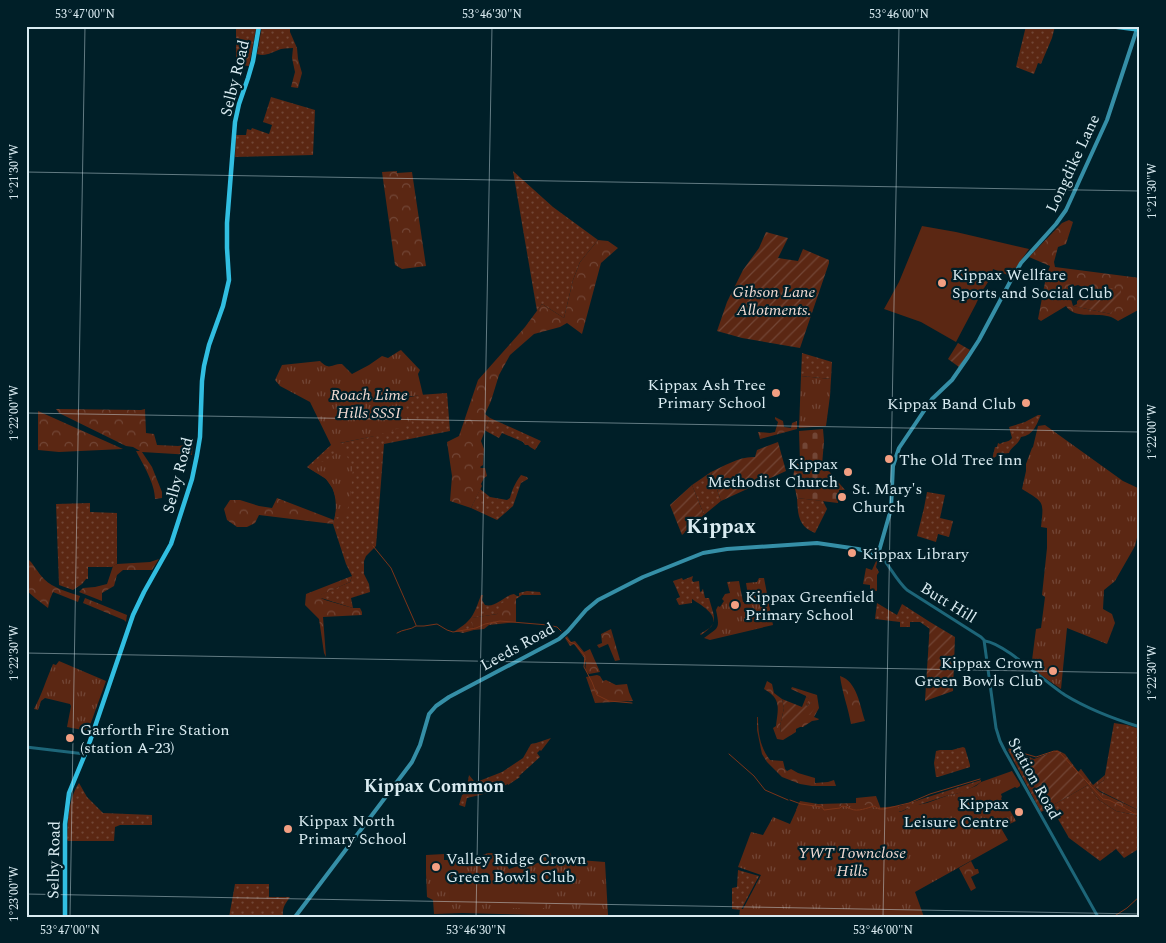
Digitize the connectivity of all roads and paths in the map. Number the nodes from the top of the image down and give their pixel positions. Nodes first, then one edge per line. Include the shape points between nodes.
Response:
1 (259, 26) edge
2 (1108, 26) edge
3 (1138, 28) edge
4 (879, 553) junction
5 (984, 641) junction
6 (1140, 727) edge
7 (26, 747) edge
8 (85, 754) junction
9 (65, 917) edge
10 (295, 917) edge
11 (1098, 917) edge

1 - 8 highway, Selby Road via 235,122 227,223 229,280 204,366 196,462 173,538 133,615
2 - 3 main road
3 - 4 main road, Longdike Lane via 1107,120 1066,210 1021,263 959,371 932,399 898,452 893,468 891,509
4 - 5 street, Butt Hill via 907,590
4 - 10 main road, Leeds Road via 817,543 710,551 653,573 598,600 558,638 434,708 412,762
5 - 6 street, Butt Hill via 1009,653 1069,698
5 - 11 street, Station Road via 996,728 1002,746
7 - 8 street
8 - 9 highway, Selby Road via 67,804

